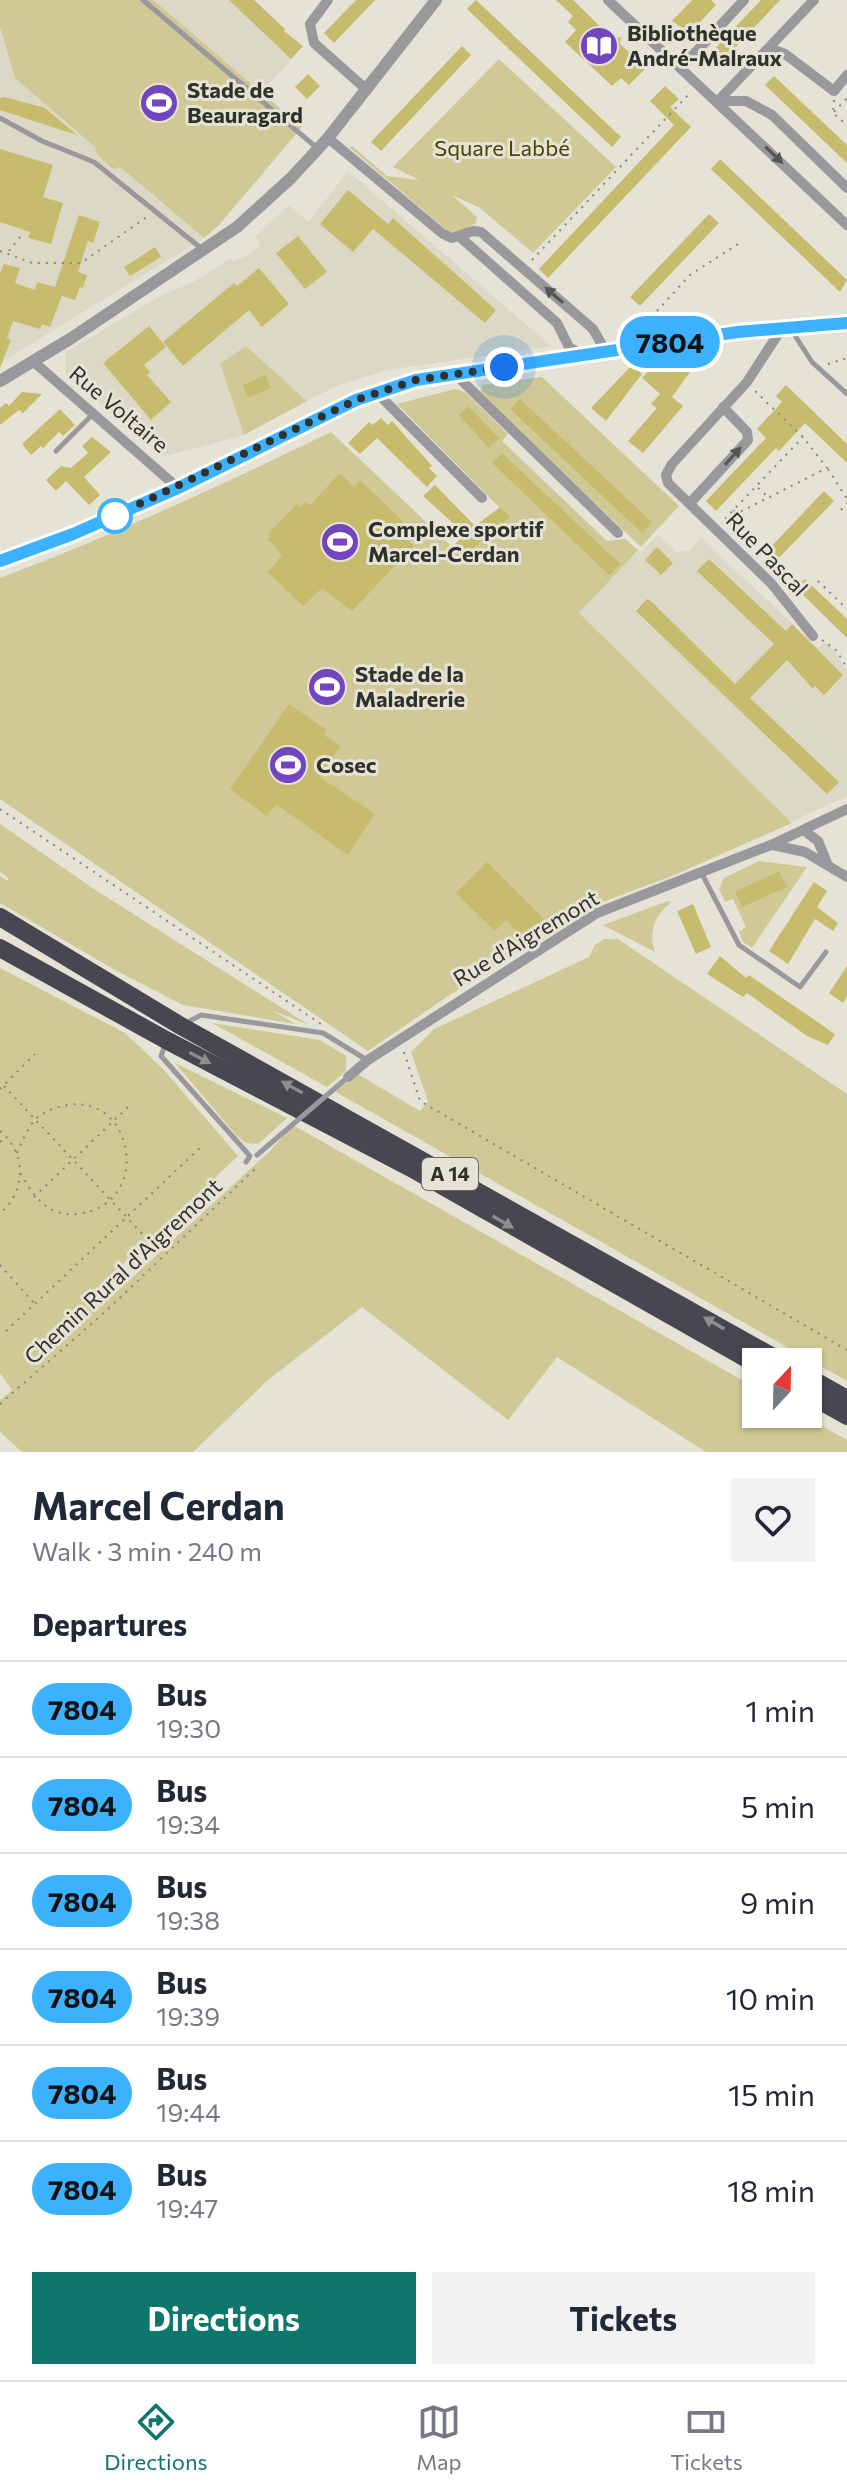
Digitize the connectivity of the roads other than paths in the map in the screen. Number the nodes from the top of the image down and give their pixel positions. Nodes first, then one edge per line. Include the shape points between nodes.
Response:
1 (143, 0) edge
2 (328, 0) edge
3 (436, 0) edge
4 (608, 0) edge
5 (744, 0) edge
6 (814, 0) edge
7 (769, 48) junction
8 (681, 68) junction
9 (847, 75) edge
10 (367, 90) junction
11 (718, 101) junction
12 (0, 118) edge
13 (328, 138) junction
14 (318, 149) junction
15 (847, 188) edge
16 (847, 225) edge
17 (460, 237) junction
18 (204, 251) junction
19 (847, 323) edge
20 (786, 327) junction
21 (606, 352) junction
22 (582, 355) junction
23 (34, 362) junction
24 (455, 374) junction
25 (0, 381) edge
26 (377, 393) junction
27 (847, 394) edge
28 (723, 407) junction
29 (94, 414) junction
30 (56, 451) dead end
31 (178, 488) junction
32 (482, 498) dead end
33 (690, 503) junction
34 (618, 533) dead end
35 (0, 561) edge
36 (813, 636) road end
37 (847, 809) edge
38 (829, 817) junction
39 (806, 830) junction
40 (818, 841) junction
41 (771, 845) junction
42 (805, 852) junction
43 (827, 863) junction
44 (702, 874) junction
45 (847, 877) edge
46 (0, 917) edge
47 (0, 930) edge
48 (0, 948) edge
49 (826, 952) dead end
50 (0, 957) edge
51 (117, 989) junction
52 (107, 1007) junction
53 (181, 1026) junction
54 (166, 1040) junction
55 (368, 1060) junction
56 (348, 1077) joint
57 (757, 1348) edge
58 (742, 1356) edge
59 (822, 1385) edge
60 (847, 1399) edge
61 (822, 1402) edge
62 (847, 1416) edge

1 - 14 lane
2 - 10 street via 310,24 314,43
3 - 10 street
4 - 8 street
5 - 8 street
6 - 7 street
7 - 9 street via 834,91
7 - 11 street
8 - 11 street
10 - 13 street
11 - 15 street via 746,101 772,115
11 -> 16 street
12 - 18 lane via 94,162
13 - 14 street
13 - 17 street via 443,234
14 - 18 street via 237,227
21 -> 17 street via 593,329 481,232
17 - 22 street via 557,323 569,347
18 - 23 street
19 - 20 main road
20 - 21 main road
20 - 27 lane
20 - 28 street, Rue Pascal
21 - 22 main road
22 - 24 main road
23 - 25 street
23 - 29 street, Rue Voltaire
24 - 26 main road
24 - 34 street
26 - 31 main road
26 - 32 street
28 - 33 street, Rue Pascal via 666,475
33 -> 28 street via 748,440 747,432
29 - 30 lane
29 - 31 street, Rue Voltaire
31 - 35 main road
33 - 36 street, Rue Pascal via 771,583
37 - 38 street, Rue d'Aigremont
38 - 39 street, Rue d'Aigremont
38 - 40 street
39 - 40 street
39 - 41 street, Rue d'Aigremont
39 - 42 street
40 - 43 street
41 - 42 street
41 - 44 street, Rue d'Aigremont
42 - 43 street
43 - 45 street
44 - 49 lane via 739,945 800,987
44 - 55 street, Rue d'Aigremont via 597,913
46 - 51 highway
47 - 51 highway, A 14
48 - 52 highway, A 14
50 - 52 highway
51 - 53 highway, A 14
52 - 54 highway, A 14
53 - 55 lane via 201,1015 323,1033
57 -> 53 highway, A 14
54 - 56 lane, Rue d'Aigremont, bridge via 161,1056 250,1156 247,1164
54 -> 58 highway, A 14 via 411,1168
55 - 56 street, Rue d'Aigremont
59 - 60 highway
61 - 62 highway

